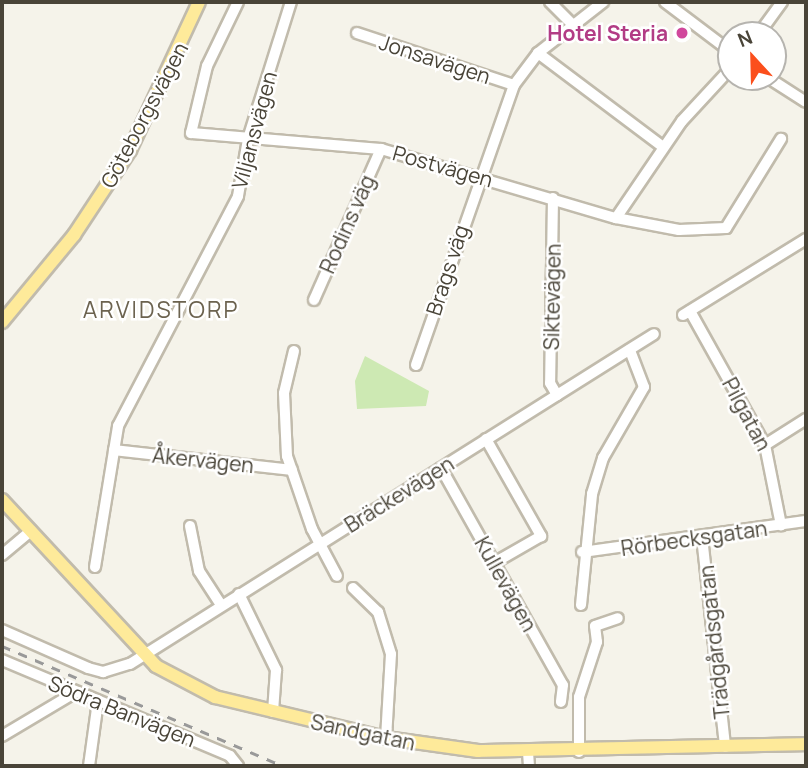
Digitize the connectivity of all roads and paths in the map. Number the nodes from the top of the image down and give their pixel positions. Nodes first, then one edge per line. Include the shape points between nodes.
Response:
1 (199, 2) edge
2 (238, 2) edge
3 (291, 2) edge
4 (550, 2) edge
5 (603, 2) edge
6 (665, 2) edge
7 (782, 2) edge
8 (768, 21) edge
9 (575, 27) junction
10 (356, 33) dead end
11 (717, 41) edge
12 (538, 53) junction
13 (717, 84) edge
14 (514, 85) junction
15 (787, 90) edge
16 (806, 102) edge
17 (248, 139) junction
18 (781, 139) dead end
19 (663, 147) junction
20 (381, 149) junction
21 (478, 175) junction
22 (553, 198) junction
23 (616, 218) junction
24 (806, 239) edge
25 (314, 300) dead end
26 (2, 322) edge
27 (654, 334) dead end
28 (629, 350) junction
29 (294, 351) dead end
30 (416, 365) dead end
31 (557, 394) junction
32 (806, 419) edge
33 (486, 439) junction
34 (765, 445) junction
35 (114, 450) junction
36 (441, 468) junction
37 (292, 470) junction
38 (2, 500) edge
39 (806, 521) edge
40 (781, 525) junction
41 (190, 526) dead end
42 (31, 531) junction
43 (702, 537) junction
44 (318, 545) junction
45 (582, 552) junction
46 (2, 555) edge
47 (494, 563) junction
48 (96, 566) dead end
49 (337, 576) dead end
50 (353, 588) dead end
51 (239, 594) junction
52 (221, 605) junction
53 (581, 606) dead end
54 (618, 618) dead end
55 (2, 630) edge
56 (143, 653) junction
57 (2, 660) edge
58 (74, 693) junction
59 (98, 701) junction
60 (561, 702) dead end
61 (274, 712) junction
62 (2, 736) edge
63 (386, 738) junction
64 (806, 744) edge
65 (726, 747) junction
66 (528, 752) junction
67 (579, 752) junction
68 (89, 766) edge
69 (238, 766) edge
70 (529, 766) edge

1 - 26 main road, Göteborgsvägen via 130,150 74,235
2 - 17 street, Postvägen via 207,66 191,134
3 - 17 street, Viljansvägen
4 - 9 street
5 - 9 street
6 - 11 street
7 - 8 street
9 - 12 street
10 - 14 street, Jonsavägen
12 - 14 street
12 - 19 street
13 - 19 street
14 - 21 street
15 - 16 street
17 - 20 street, Postvägen
17 - 35 street, Viljansvägen via 238,196 131,395
18 - 23 street, Postvägen via 726,228 679,230
19 - 23 street
20 - 21 street, Postvägen
20 - 25 street, Rodins väg
21 - 22 street, Postvägen
21 - 30 street, Brags väg
22 - 23 street, Postvägen
22 - 31 street, Siktevägen via 550,383
24 - 34 street, Pilgatan via 686,313
27 - 28 street, Bräckevägen
28 - 31 street, Bräckevägen
28 - 45 street via 645,387 603,458
29 - 37 street via 284,393
31 - 33 street, Bräckevägen
32 - 34 street
33 - 36 street, Bräckevägen
33 - 47 street via 541,537
34 - 40 street, Pilgatan
35 - 37 street, Åkervägen
35 - 48 street, Viljansvägen
36 - 44 street, Bräckevägen
36 - 47 street, Kullevägen
37 - 44 street
38 - 42 main road, Sandgatan
39 - 40 street, Rörbecksgatan
40 - 43 street, Rörbecksgatan
41 - 52 street via 199,571
42 - 46 street
42 - 56 main road, Sandgatan
43 - 45 street, Rörbecksgatan
43 - 65 street, Trädgårdsgatan
44 - 49 street
44 - 51 street, Bräckevägen
45 - 53 street
47 - 60 street, Kullevägen via 563,685
50 - 63 street via 378,612 391,654
51 - 52 street, Bräckevägen
51 - 61 street via 276,670
52 - 56 street, Bräckevägen
54 - 67 street via 595,626 597,642 579,698
55 - 56 street, Bräckevägen via 103,672
56 - 61 main road, Sandgatan via 185,685
57 - 58 street, Södra Banvägen
58 - 59 street, Södra Banvägen
58 - 62 street
59 - 68 street
59 - 69 street, Södra Banvägen via 230,756
61 - 63 main road, Sandgatan
63 - 66 main road, Sandgatan
64 - 65 main road, Sandgatan
65 - 67 main road, Sandgatan
66 - 67 main road, Sandgatan
66 - 70 street

